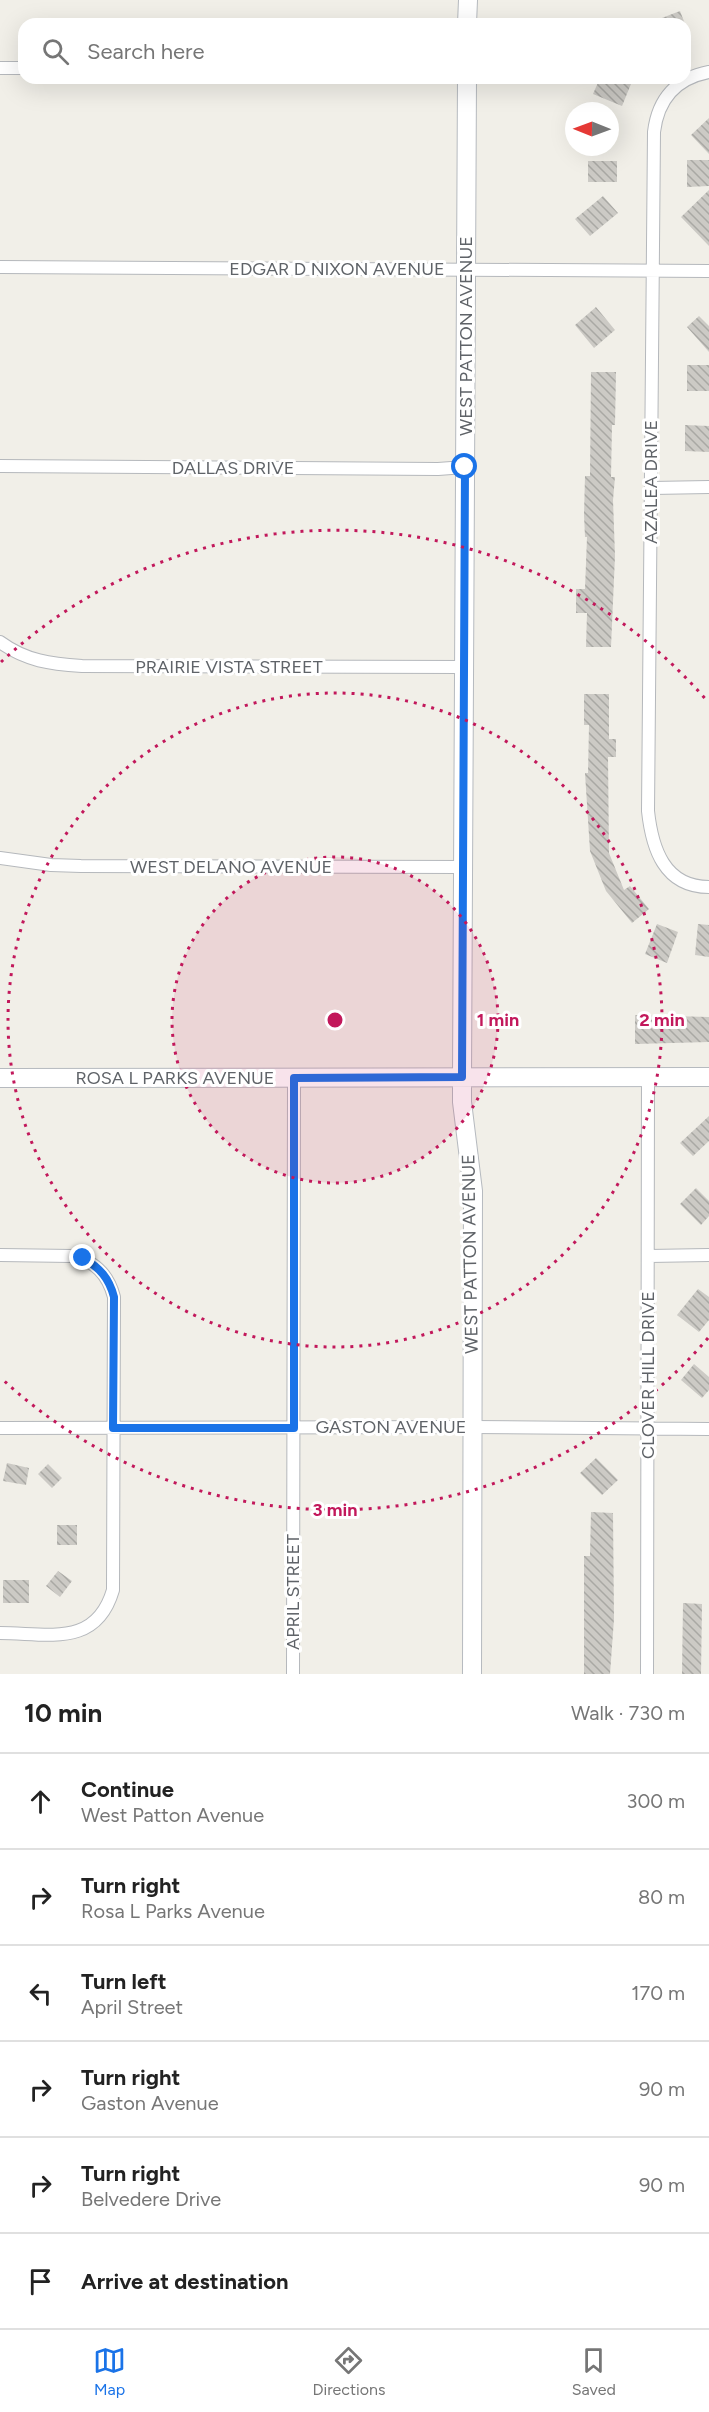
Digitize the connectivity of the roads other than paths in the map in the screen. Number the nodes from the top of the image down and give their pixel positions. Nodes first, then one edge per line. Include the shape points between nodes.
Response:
1 (468, 0) edge
2 (467, 18) edge
3 (0, 68) edge
4 (18, 68) edge
5 (709, 72) edge
6 (691, 76) edge
7 (467, 84) edge
8 (678, 84) edge
9 (0, 267) edge
10 (466, 270) junction
11 (653, 271) junction
12 (709, 271) edge
13 (0, 466) edge
14 (465, 467) junction
15 (652, 488) junction
16 (709, 488) edge
17 (0, 642) edge
18 (464, 668) junction
19 (0, 858) edge
20 (463, 867) junction
21 (709, 887) edge
22 (462, 1077) junction
23 (648, 1077) junction
24 (709, 1077) edge
25 (0, 1078) edge
26 (294, 1078) junction
27 (0, 1255) edge
28 (709, 1255) edge
29 (649, 1256) junction
30 (472, 1427) junction
31 (0, 1428) edge
32 (113, 1428) junction
33 (294, 1428) junction
34 (648, 1429) junction
35 (709, 1430) edge
36 (0, 1633) edge
37 (293, 1674) edge
38 (472, 1674) edge
39 (647, 1674) edge

1 - 2 street
3 - 4 street
5 - 6 street, AZALEA DRIVE
7 - 10 street, WEST PATTON AVENUE
8 - 11 street, AZALEA DRIVE via 658,109 654,132
9 - 10 street, EDGAR D NIXON AVENUE
10 - 11 street, EDGAR D NIXON AVENUE
10 - 14 street, WEST PATTON AVENUE
11 - 12 street, EDGAR D NIXON AVENUE
11 - 15 street, AZALEA DRIVE
13 - 14 street, DALLAS DRIVE
14 - 18 street, WEST PATTON AVENUE
15 - 16 street
15 - 21 street, AZALEA DRIVE via 650,832 662,865 688,883
17 - 18 street, PRAIRIE VISTA STREET via 37,662 82,666
18 - 20 street, WEST PATTON AVENUE
19 - 20 street, WEST DELANO AVENUE via 81,866
20 - 22 street, WEST PATTON AVENUE
22 - 23 street, ROSA L PARKS AVENUE
22 - 26 street, ROSA L PARKS AVENUE
22 - 30 street, WEST PATTON AVENUE via 473,1191
23 - 24 street, ROSA L PARKS AVENUE
23 - 29 street, CLOVER HILL DRIVE
25 - 26 street, ROSA L PARKS AVENUE
26 - 33 street, APRIL STREET
27 - 32 street via 83,1258 105,1275 114,1297
28 - 29 street
29 - 34 street, CLOVER HILL DRIVE
30 - 33 street, GASTON AVENUE
30 - 34 street, GASTON AVENUE
30 - 38 street, WEST PATTON AVENUE
31 - 32 street, GASTON AVENUE
32 - 33 street, GASTON AVENUE
32 - 36 street via 112,1590 108,1606 83,1631
33 - 37 street, APRIL STREET
34 - 35 street, GASTON AVENUE
34 - 39 street, CLOVER HILL DRIVE

